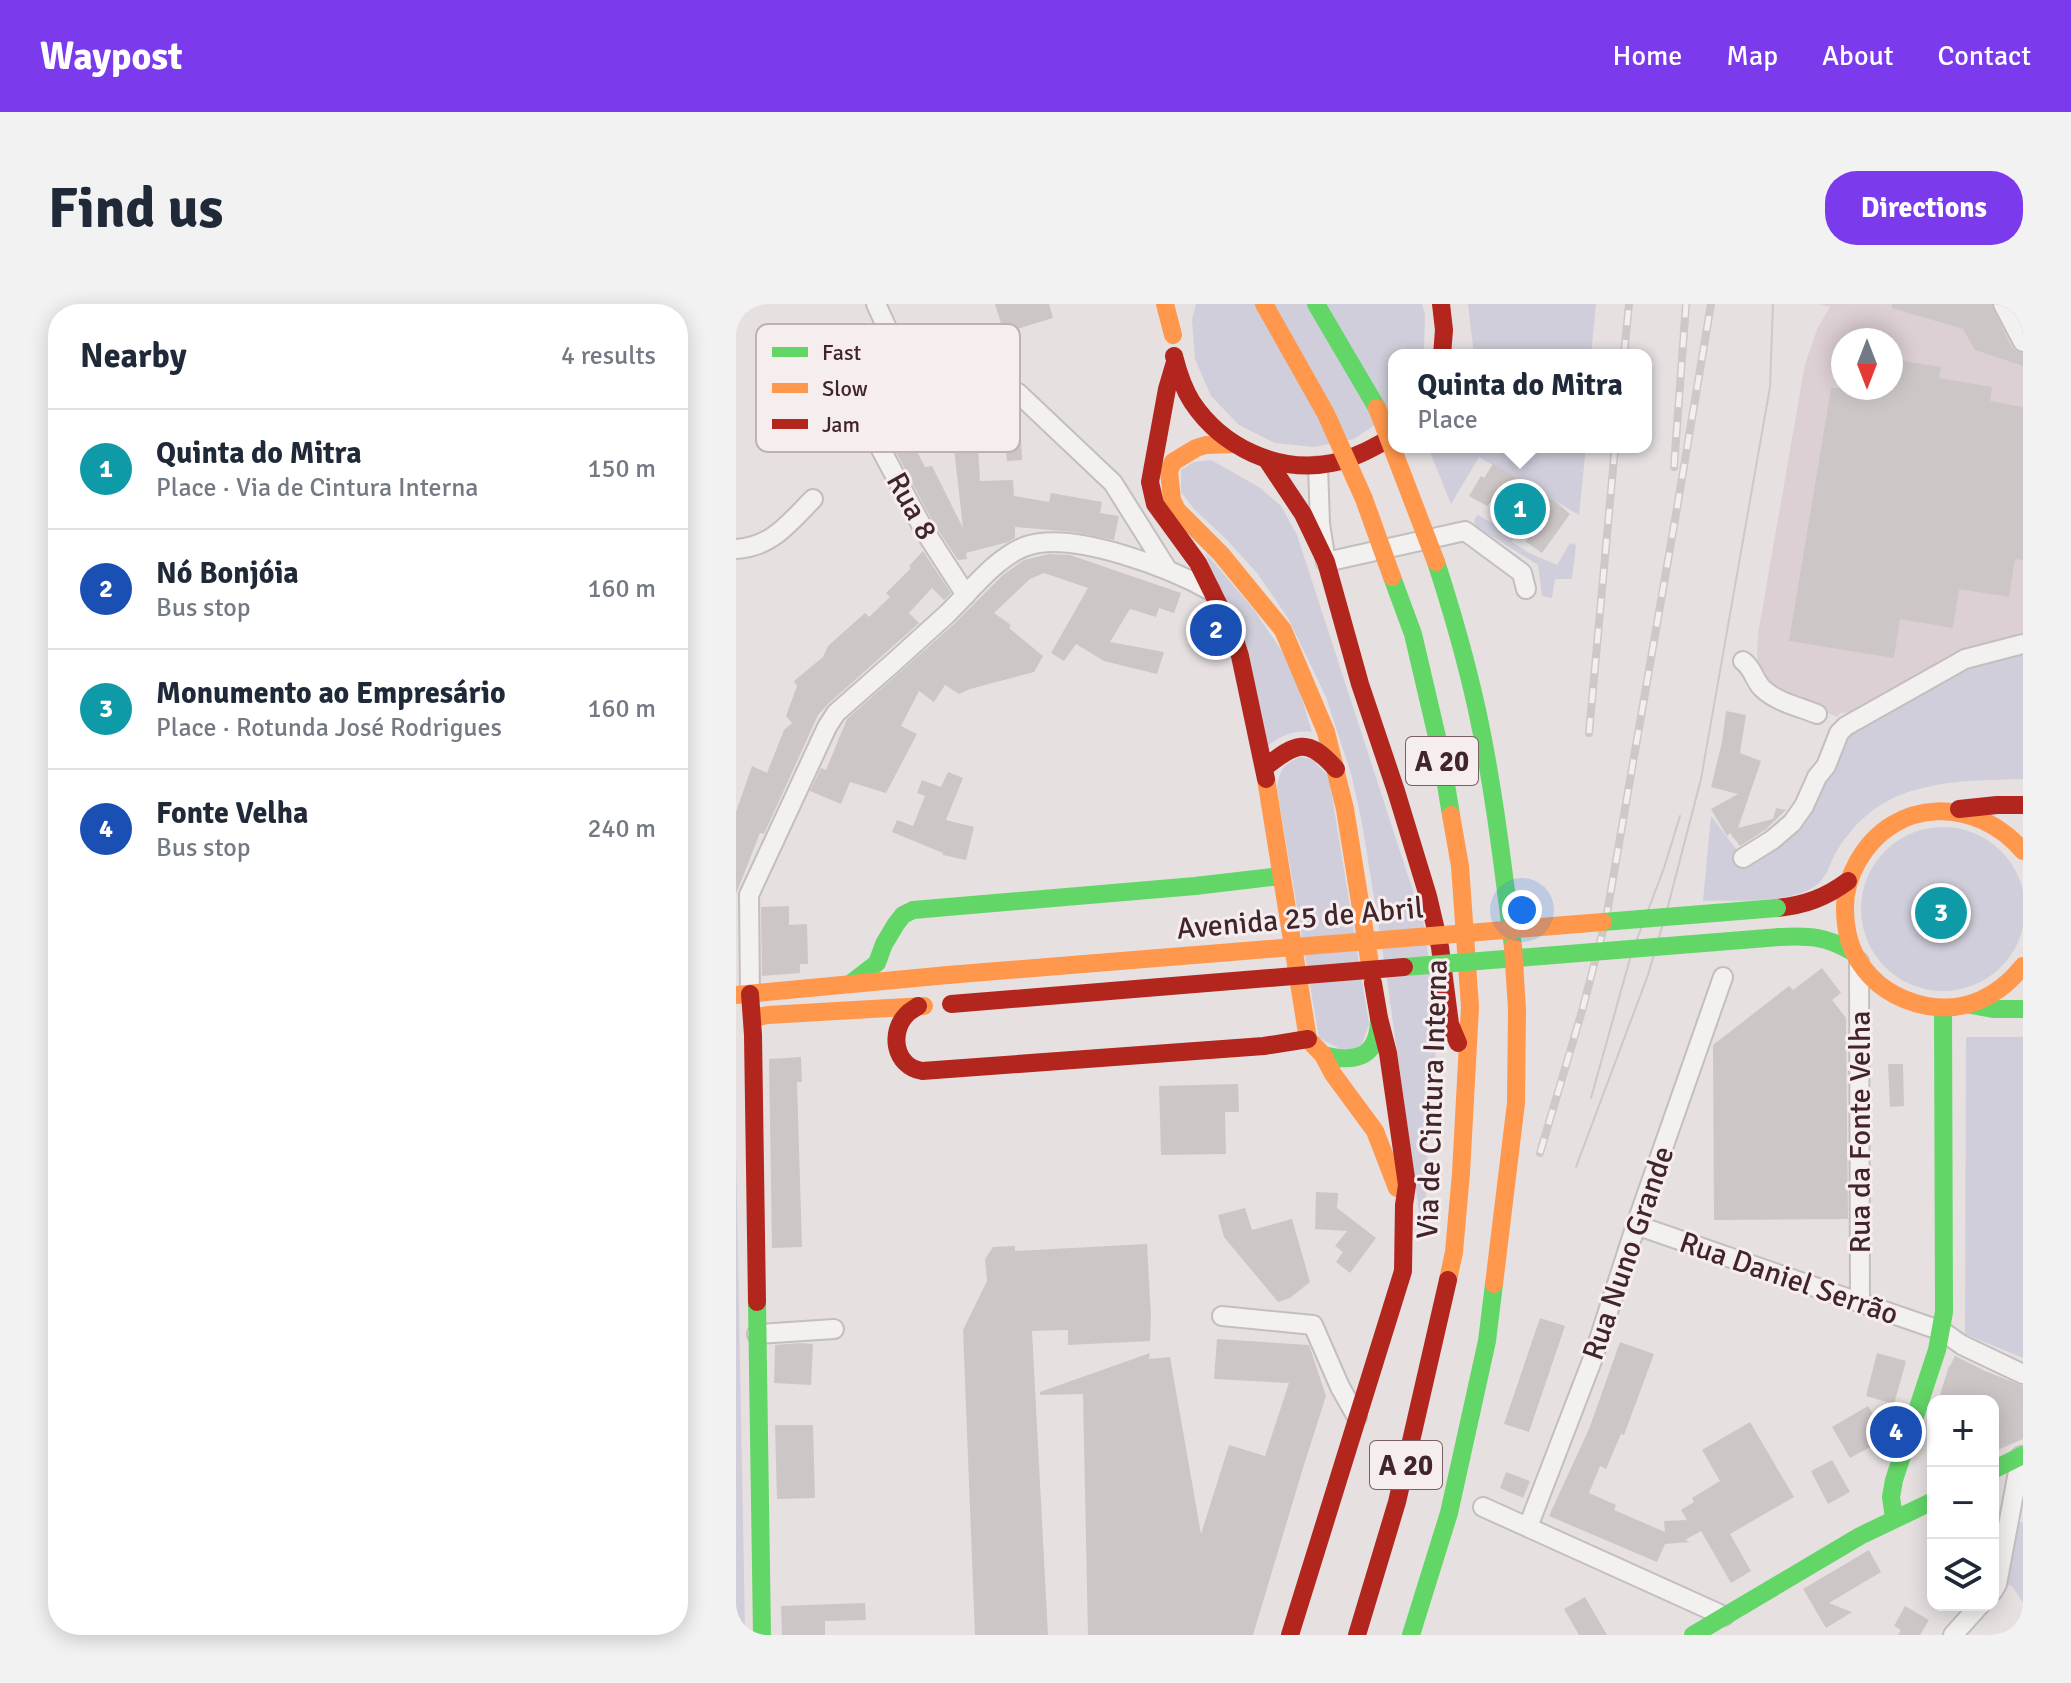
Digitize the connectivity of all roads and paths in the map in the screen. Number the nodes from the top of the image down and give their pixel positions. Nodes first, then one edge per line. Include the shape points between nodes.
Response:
1 (876, 304) edge
2 (1165, 304) edge
3 (1176, 304) edge
4 (1264, 304) edge
5 (1316, 304) edge
6 (2003, 304) edge
7 (1444, 308) edge
8 (1341, 312) dead end
9 (885, 324) edge
10 (1173, 335) junction
11 (2023, 342) edge
12 (1443, 349) edge
13 (1175, 362) junction
14 (1020, 395) edge
15 (1377, 408) junction
16 (1388, 437) edge
17 (1388, 439) edge
18 (1234, 444) junction
19 (882, 452) edge
20 (1394, 453) edge
21 (1267, 460) junction
22 (1318, 466) junction
23 (813, 499) dead end
24 (736, 549) edge
25 (1326, 562) junction
26 (1167, 569) junction
27 (1526, 589) dead end
28 (1213, 591) junction
29 (966, 595) junction
30 (2023, 644) edge
31 (1743, 661) dead end
32 (1817, 714) dead end
33 (1264, 768) junction
34 (1336, 769) junction
35 (2023, 805) edge
36 (1948, 810) junction
37 (2023, 851) edge
38 (1743, 858) dead end
39 (1281, 876) junction
40 (1848, 881) junction
41 (894, 926) junction
42 (1856, 957) junction
43 (2023, 966) edge
44 (925, 976) junction
45 (1723, 977) dead end
46 (850, 984) junction
47 (743, 995) edge
48 (1971, 1005) junction
49 (918, 1006) junction
50 (1943, 1008) junction
51 (2023, 1009) edge
52 (855, 1010) junction
53 (752, 1018) junction
54 (1379, 1018) junction
55 (1308, 1039) junction
56 (898, 1049) junction
57 (1323, 1055) junction
58 (1466, 1061) junction
59 (1404, 1205) junction
60 (1636, 1225) junction
61 (1860, 1302) junction
62 (1222, 1316) dead end
63 (834, 1329) dead end
64 (1942, 1331) junction
65 (757, 1334) junction
66 (2023, 1374) edge
67 (1357, 1417) junction
68 (2022, 1456) edge
69 (1999, 1467) edge
70 (1927, 1504) edge
71 (1483, 1507) dead end
72 (1894, 1518) junction
73 (1528, 1527) junction
74 (1999, 1574) edge
75 (1975, 1611) edge
76 (1724, 1616) junction
77 (762, 1635) edge
78 (1290, 1635) edge
79 (1357, 1635) edge
80 (1411, 1635) edge
81 (1693, 1635) edge
82 (1953, 1635) edge

1 - 9 street
2 - 10 main road
3 - 10 main road
4 - 58 main road, Via de Cintura Interna / A 20, bridge via 1326,414 1364,499 1413,634 1460,866 1470,1007
5 - 15 main road, A 20
6 - 11 street
7 - 12 main road
8 - 15 main road
10 - 13 main road
13 - 18 main road via 1191,399
13 - 28 main road via 1150,482 1155,504
14 - 26 street via 1113,483
15 - 16 main road, A 20, bridge
17 - 22 main road via 1359,456
18 - 21 main road
18 - 34 main road via 1206,445 1173,462 1172,500 1283,630
19 - 29 street, Rua 8
20 - 80 main road, A 20, bridge via 1436,562 1477,709 1493,795 1517,1009 1516,1103 1487,1341 1449,1513
21 - 22 main road
21 - 25 main road via 1303,514
22 - 25 street
23 - 24 street via 769,540
25 - 27 street via 1465,531 1522,573
25 - 58 main road via 1428,896 1450,1024
26 - 28 street
26 - 29 street via 1079,544 1045,542 1012,553
28 - 33 main road via 1240,656
29 - 47 street via 827,727 749,895
30 - 38 street via 1965,659 1841,723 1826,766 1798,814 1782,832
31 - 32 street via 1772,696
33 - 34 main road via 1302,746 1324,754
33 - 39 main road
34 - 54 main road
35 - 36 main road
36 - 37 main road via 2001,829
36 - 40 main road via 1897,821 1876,836
39 - 41 main road via 926,908 907,912
39 - 55 main road
40 - 42 main road via 1845,929
40 - 44 main road, Avenida 25 de Abril, bridge via 1819,901 1777,908
41 - 44 main road via 901,958 910,970
41 - 46 main road via 878,961
42 - 49 main road, Avenida 25 de Abril, bridge via 1835,941 1817,936 1780,937
42 - 50 main road via 1888,992
42 - 61 street, Rua da Fonte Velha
43 - 48 main road via 2015,978
44 - 46 main road, Avenida 25 de Abril
45 - 60 street, Rua Nuno Grande
46 - 47 main road, Avenida 25 de Abril
47 - 53 main road
48 - 50 main road
48 - 51 main road
49 - 52 main road, Avenida 25 de Abril
49 - 56 main road via 901,1024
50 - 64 main road
52 - 53 main road, Avenida 25 de Abril
52 - 56 main road
53 - 65 main road
54 - 57 main road via 1377,1039 1365,1053 1347,1060
54 - 59 main road via 1407,1185
55 - 56 main road via 935,1071 912,1069
55 - 57 main road
57 - 59 main road via 1375,1131
58 - 79 main road, Via de Cintura Interna / A 20 via 1454,1252 1397,1502
59 - 67 main road via 1403,1271
60 - 61 street, Rua Daniel Serrão
60 - 73 street, Rua Nuno Grande via 1593,1358
61 - 64 street, Rua Daniel Serrão
62 - 67 street via 1313,1325
63 - 65 street
64 - 66 street
64 - 72 main road via 1894,1480
65 - 77 main road
67 - 78 main road
68 - 69 main road
68 - 74 street
70 - 72 main road
71 - 73 street
72 - 76 main road
73 - 76 street
75 - 82 street
76 - 81 main road

